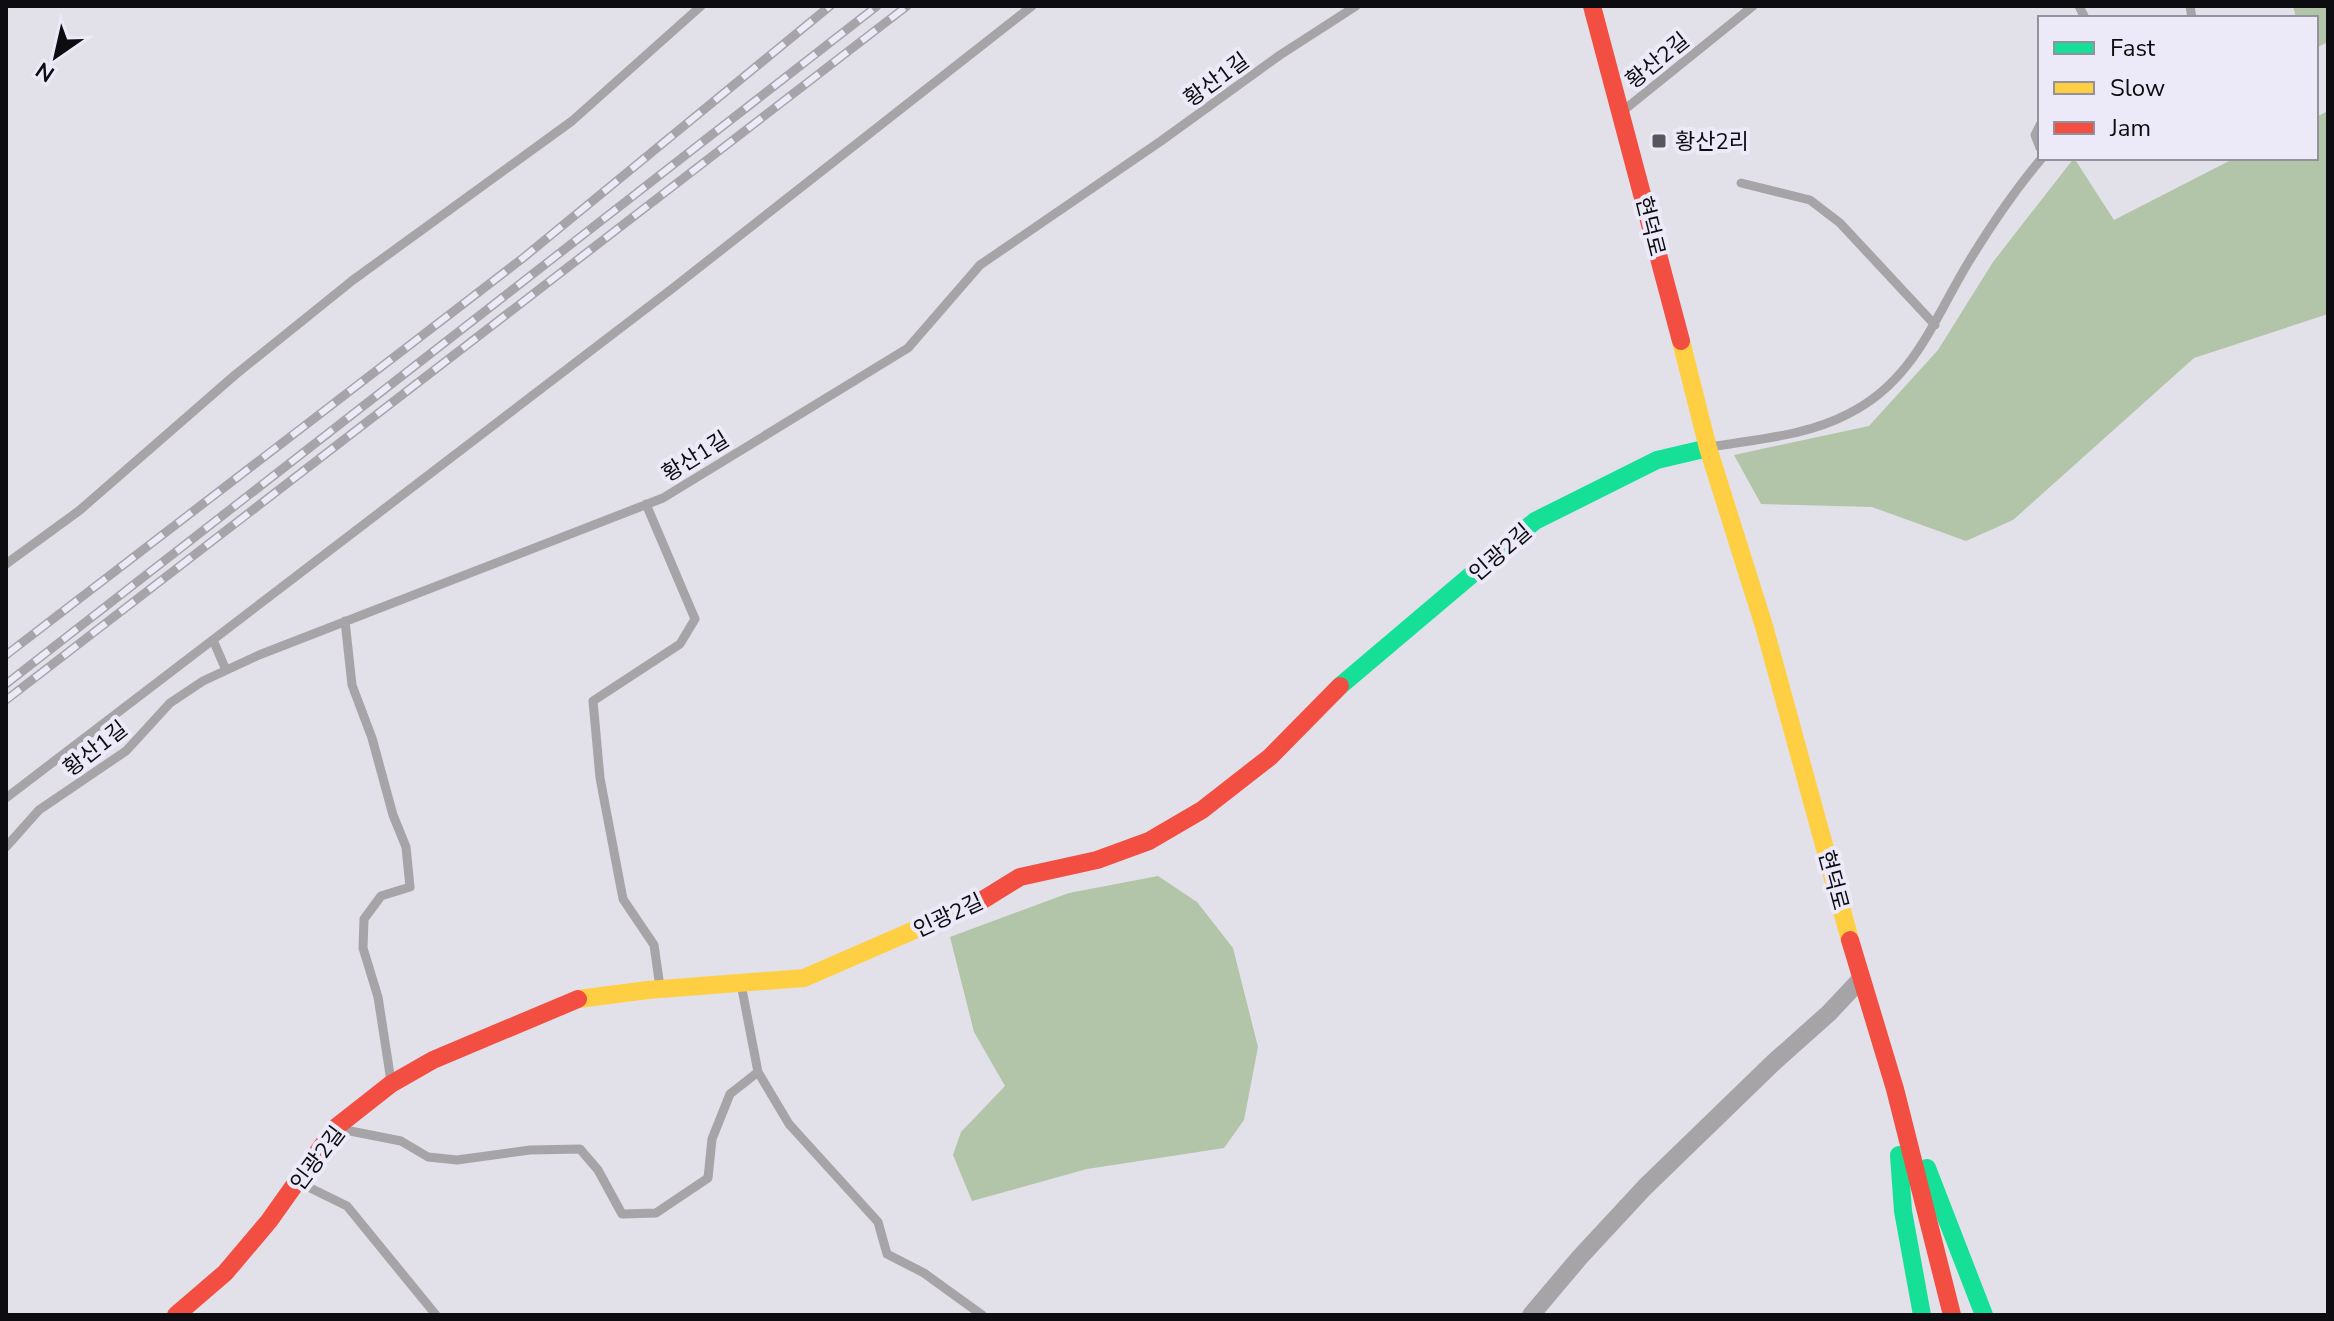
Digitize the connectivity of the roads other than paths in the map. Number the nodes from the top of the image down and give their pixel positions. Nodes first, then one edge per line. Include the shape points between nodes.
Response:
1 (701, 6) edge
2 (1032, 6) edge
3 (1356, 6) edge
4 (1592, 6) edge
5 (1753, 6) edge
6 (1622, 112) junction
7 (2040, 160) edge
8 (1741, 183) dead end
9 (1935, 325) junction
10 (1708, 448) junction
11 (646, 504) junction
12 (6, 564) edge
13 (345, 621) junction
14 (213, 640) junction
15 (226, 670) junction
16 (6, 798) edge
17 (6, 847) edge
18 (1861, 979) junction
19 (741, 983) junction
20 (660, 989) junction
21 (758, 1072) junction
22 (391, 1084) junction
23 (1895, 1089) junction
24 (335, 1128) junction
25 (298, 1183) junction
26 (176, 1315) edge
27 (436, 1315) edge
28 (982, 1315) edge
29 (1531, 1315) edge
30 (1922, 1315) edge
31 (1952, 1315) edge
32 (1984, 1315) edge

1 - 12 lane via 572,121 353,280 80,510
2 - 14 lane
3 - 11 lane, 황산1길 via 980,265 908,348
4 - 6 street, 현덕로
5 - 6 lane, 황산2길
6 - 10 street, 현덕로
7 - 9 lane via 1966,265
8 - 9 lane via 1810,200 1840,223
9 - 10 lane via 1887,389 1848,415 1796,433
10 - 18 street, 현덕로 via 1768,641
10 - 19 street, 인광2길 via 1657,460 1535,521 1341,685 1270,757 1202,810 1149,841 1097,860 1020,877 983,900 804,978
11 - 13 lane, 황산1길
11 - 20 lane via 695,619 680,644 593,701 600,778 623,899 654,945
13 - 15 lane, 황산1길
13 - 22 lane via 352,685 406,847 410,887 381,896 364,919 363,948 378,997
14 - 15 lane
14 - 16 lane
15 - 17 lane, 황산1길 via 170,703 126,751 39,810
18 - 23 street, 현덕로
18 - 29 street via 1645,1187
19 - 20 street, 인광2길
19 - 21 lane
20 - 22 street, 인광2길 via 579,999 433,1060
21 - 24 lane via 730,1094 712,1139 708,1178 656,1213 622,1214 580,1149 457,1160 428,1157 401,1141
21 - 28 lane via 789,1124 878,1222 887,1254 924,1273
22 - 24 street, 인광2길
23 - 30 street via 1903,1211
23 - 31 street, 현덕로
23 - 32 street
24 - 25 street, 인광2길
25 - 26 street, 인광2길 via 225,1273
25 - 27 lane via 347,1206

